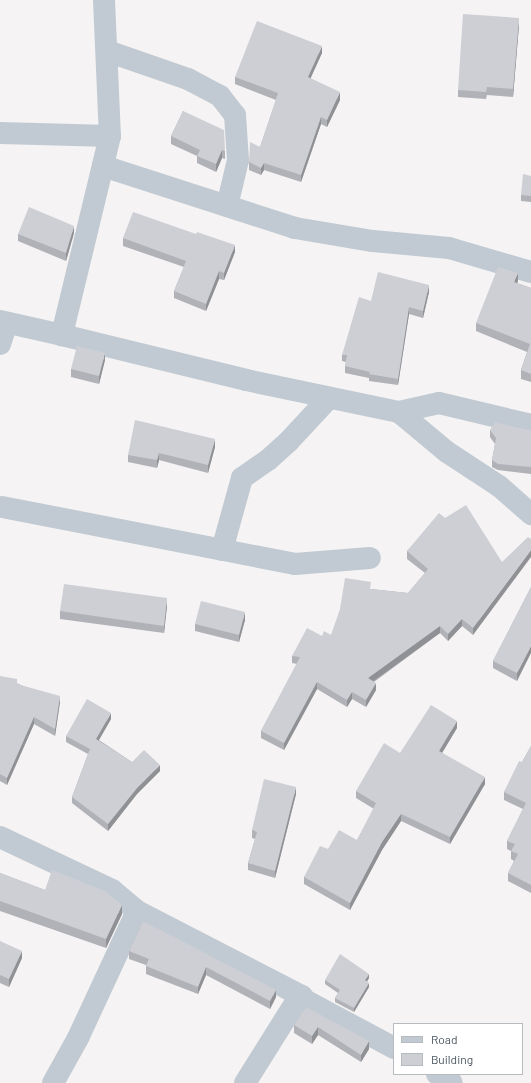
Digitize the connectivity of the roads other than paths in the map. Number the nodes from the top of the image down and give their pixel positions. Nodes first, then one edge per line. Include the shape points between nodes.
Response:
1 (104, 0) edge
2 (106, 51) junction
3 (0, 133) edge
4 (110, 136) junction
5 (103, 166) junction
6 (227, 206) junction
7 (531, 272) edge
8 (3, 322) edge
9 (62, 335) junction
10 (0, 344) edge
11 (329, 398) junction
12 (399, 412) junction
13 (531, 425) edge
14 (1, 501) edge
15 (531, 514) edge
16 (222, 550) junction
17 (370, 558) dead end
18 (0, 837) edge
19 (137, 911) junction
20 (300, 997) junction
21 (393, 1047) edge
22 (53, 1083) edge
23 (245, 1083) edge

1 - 2 street
2 - 4 street
2 - 6 street via 188,79 220,96 235,116 238,160
3 - 4 street
4 - 5 street
5 - 6 street
5 - 9 street
6 - 7 street via 295,228 373,241 449,248
8 - 9 street
8 - 10 street
9 - 11 street
11 - 12 street
11 - 16 street via 289,441 242,478
12 - 13 street via 439,403
12 - 15 street via 447,452 499,486
14 - 16 street
16 - 17 street via 295,564
18 - 19 street via 112,890
19 - 20 street via 302,996
19 - 22 street via 78,1038
20 - 21 street
20 - 23 street

